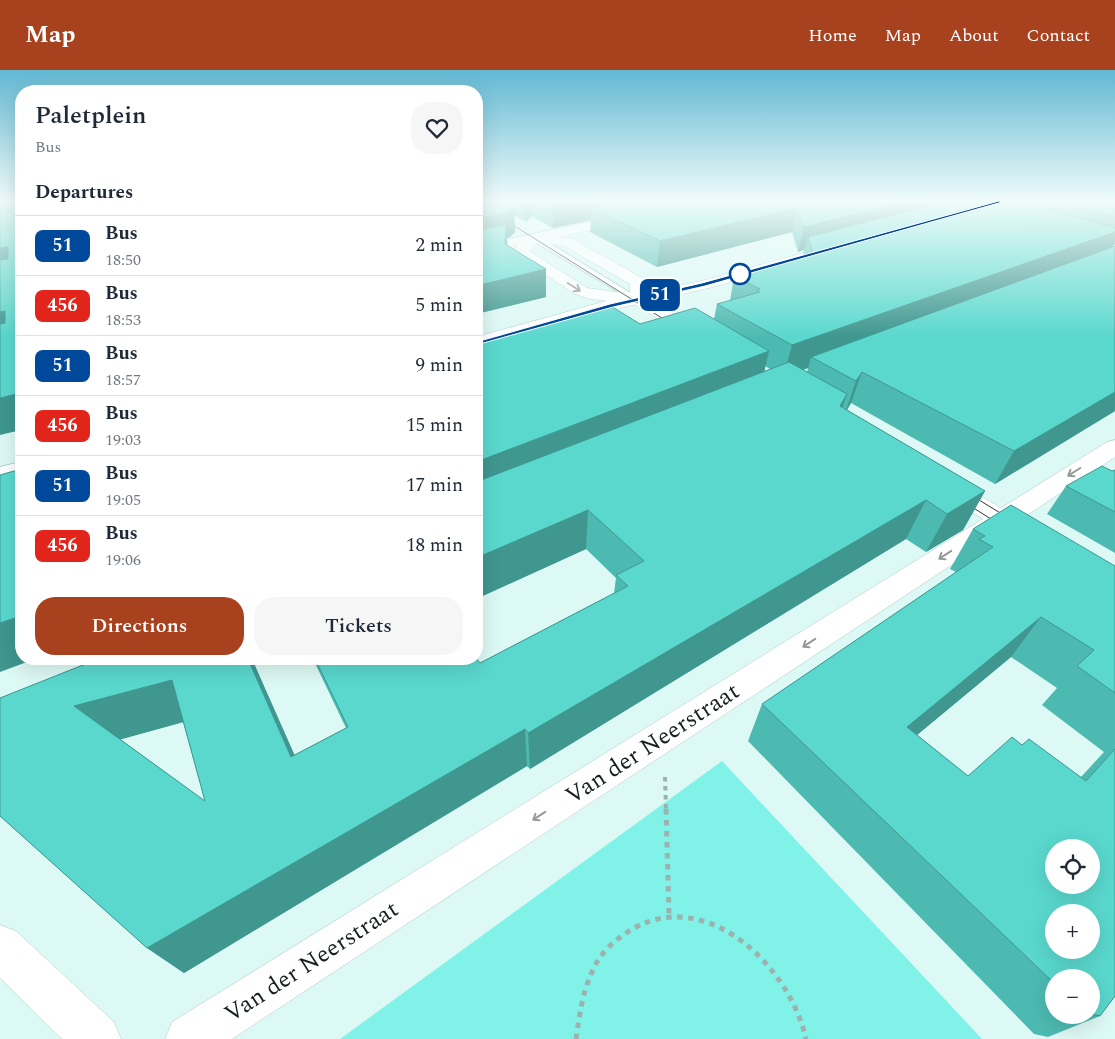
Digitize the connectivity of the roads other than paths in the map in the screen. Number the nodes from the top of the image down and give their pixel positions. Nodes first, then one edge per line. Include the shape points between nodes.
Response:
1 (523, 247) edge
2 (577, 247) edge
3 (838, 247) edge
4 (638, 300) junction
5 (483, 341) edge
6 (718, 349) edge
7 (1115, 447) edge
8 (15, 470) edge
9 (924, 473) edge
10 (0, 474) edge
11 (1000, 518) junction
12 (1033, 538) edge
13 (0, 946) edge
14 (97, 1039) edge
15 (189, 1039) edge

1 -> 4 street via 521,252 581,291
2 - 4 street via 638,282
3 - 4 street
4 - 5 street
4 - 6 street
7 -> 11 street, Van der Neerstraat
8 - 10 street
9 - 11 street
11 - 12 street
11 -> 15 street, Van der Neerstraat
13 - 14 street

